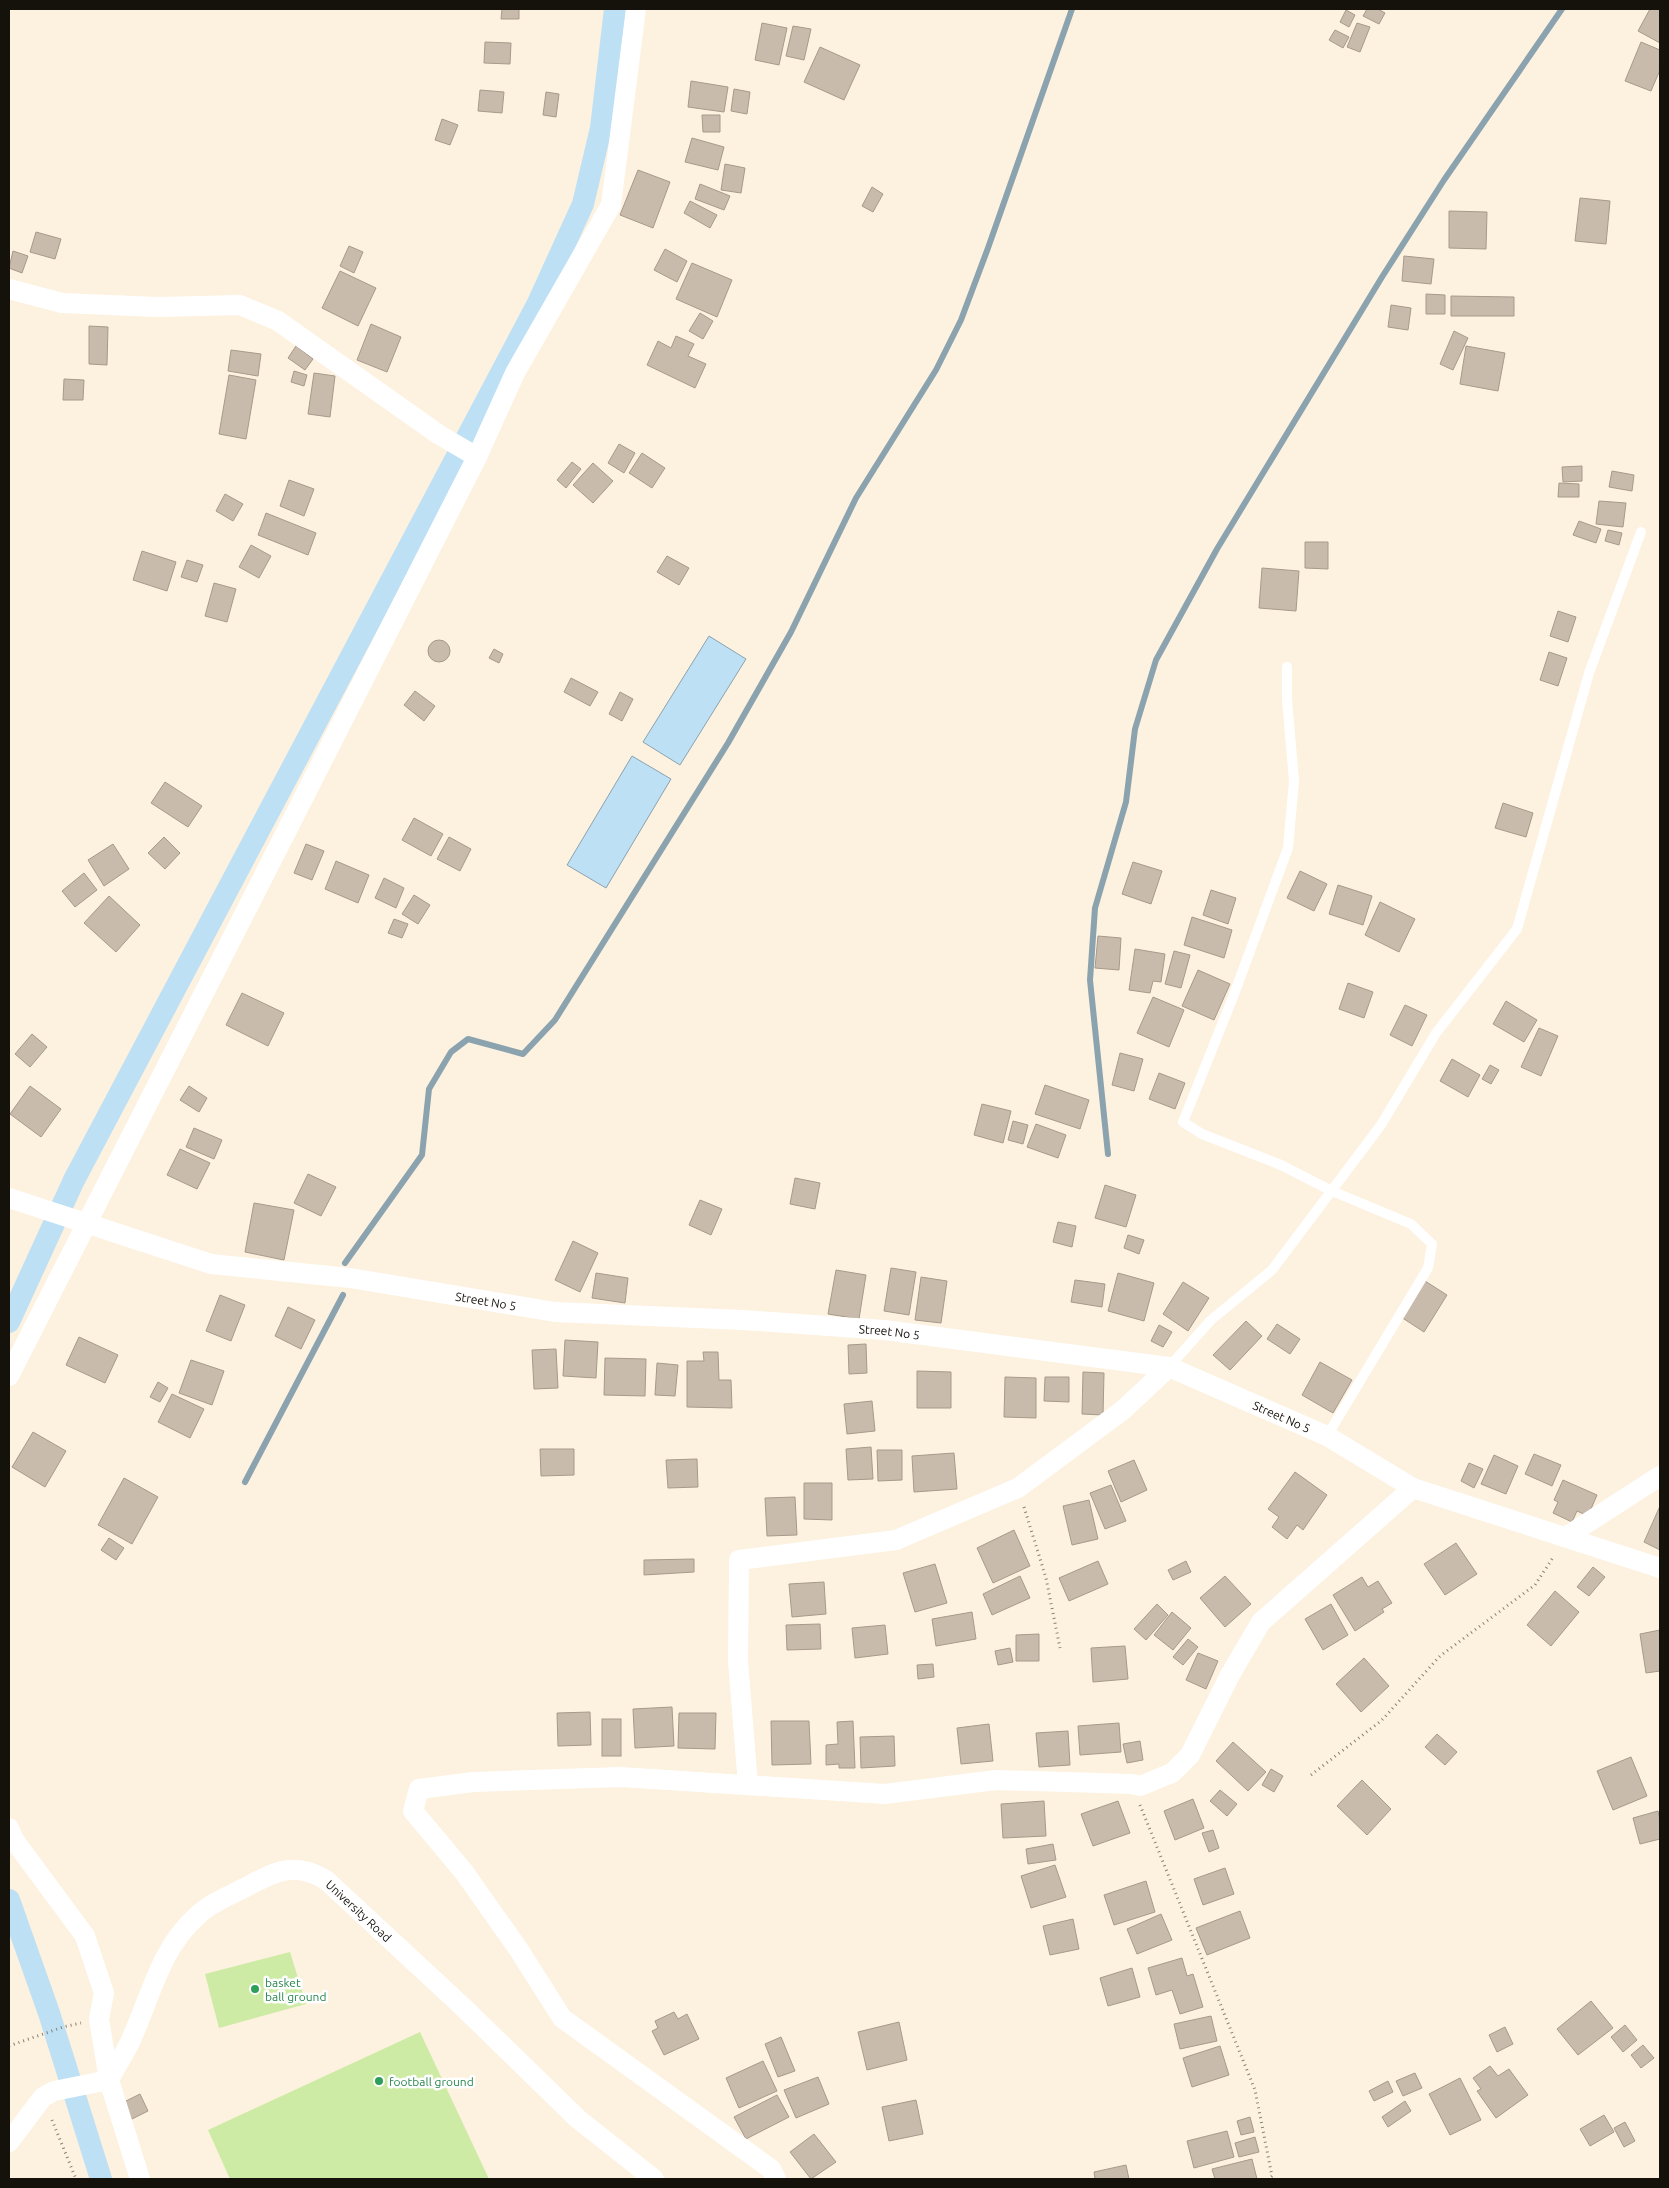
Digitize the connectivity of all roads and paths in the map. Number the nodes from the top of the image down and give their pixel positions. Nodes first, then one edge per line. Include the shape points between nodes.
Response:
1 (636, 9) edge
2 (9, 289) edge
3 (472, 454) junction
4 (1641, 532) dead end
5 (1287, 667) dead end
6 (1332, 1191) junction
7 (9, 1198) edge
8 (79, 1221) junction
9 (1169, 1367) junction
10 (9, 1376) edge
11 (1327, 1436) junction
12 (1660, 1476) edge
13 (1018, 1488) junction
14 (1413, 1488) junction
15 (1567, 1536) junction
16 (1660, 1568) edge
17 (1060, 1648) dead end
18 (1311, 1775) dead end
19 (1132, 1784) junction
20 (748, 1785) junction
21 (9, 1828) edge
22 (63, 2027) dead end
23 (9, 2046) edge
24 (109, 2080) junction
25 (49, 2094) junction
26 (9, 2142) edge
27 (76, 2179) edge
28 (140, 2179) edge
29 (654, 2179) edge
30 (776, 2179) edge
31 (1269, 2179) edge

1 - 3 street via 611,205
2 - 3 street via 62,303 157,307 240,305 278,321 438,434
3 - 8 street
4 - 6 lane via 1589,673 1517,929 1436,1033 1381,1125
5 - 6 lane via 1294,781 1288,848 1183,1122 1202,1134 1281,1165
6 - 9 lane via 1272,1270 1211,1320
6 - 11 lane via 1411,1224 1432,1244 1428,1268
7 - 8 street, Street No 5
8 - 9 street, Street No 5 via 211,1264 350,1278 555,1312 884,1330
8 - 10 street
9 - 11 street, Street No 5
9 - 13 street via 1123,1410
11 - 14 street, Street No 5
12 - 15 street
13 - 17 path via 1046,1578
13 - 20 street via 896,1540 740,1560 738,1661
14 - 15 street, Street No 5
14 - 19 street via 1261,1622 1190,1755 1172,1773 1140,1786
15 - 16 street, Street No 5
15 - 18 path via 1535,1585 1440,1656 1382,1720
19 - 20 street via 996,1780 885,1794
19 - 31 path via 1255,2090 1272,2176
20 - 30 street via 621,1777 473,1782 419,1789 413,1811 464,1872 562,2018 771,2169
21 - 24 street via 14,1840 85,1936 104,1993 99,2019
22 - 23 path
24 - 25 street
24 - 28 street
24 - 29 street, University Road via 129,2044 168,1950 183,1929 200,1913 261,1878 282,1870 301,1869 326,1880 578,2119
25 - 26 street
25 - 27 path

